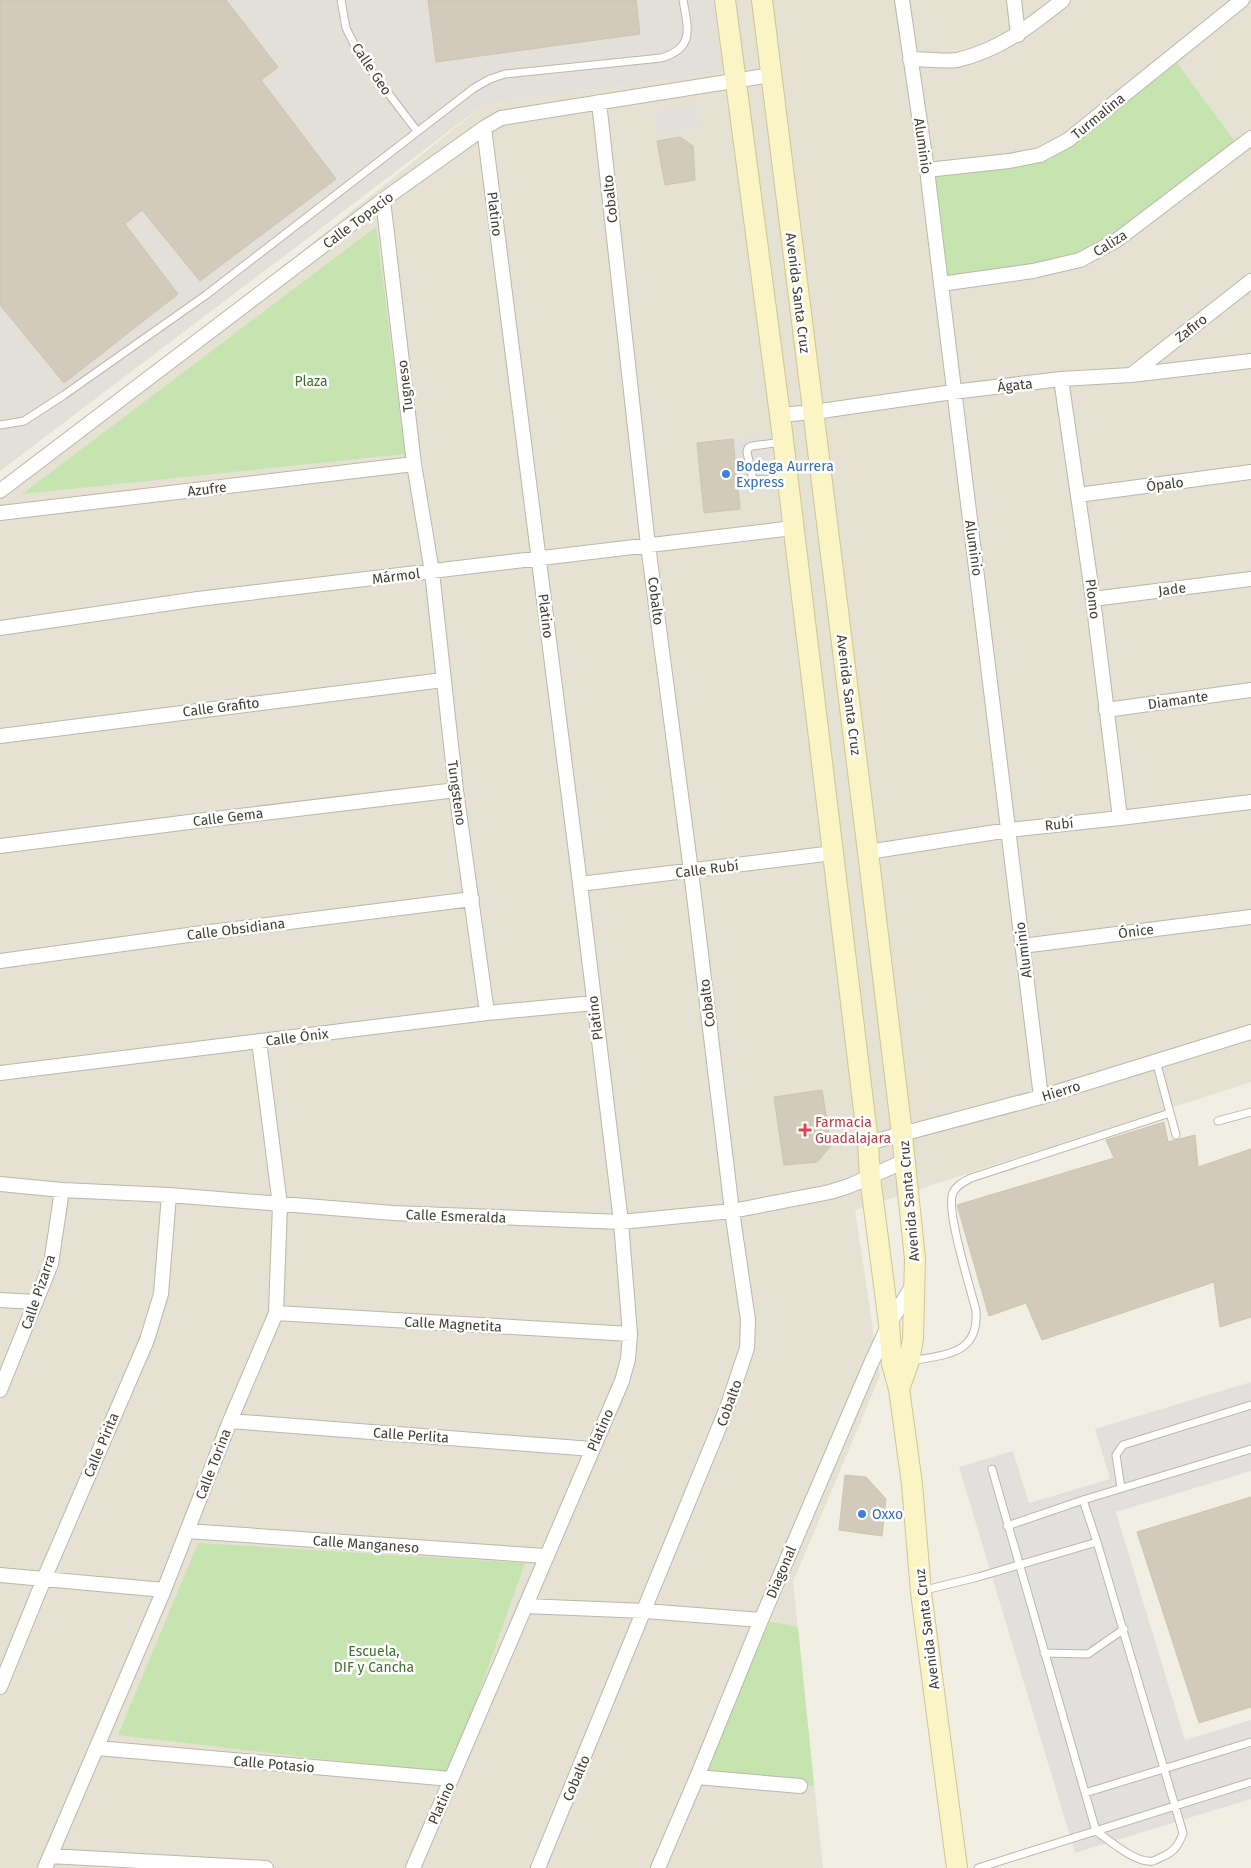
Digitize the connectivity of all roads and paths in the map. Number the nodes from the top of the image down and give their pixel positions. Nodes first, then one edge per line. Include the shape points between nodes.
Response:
1 (341, 0) edge
2 (684, 0) edge
3 (725, 0) edge
4 (762, 0) edge
5 (902, 0) edge
6 (1014, 0) edge
7 (1063, 0) edge
8 (1242, 0) edge
9 (1248, 0) edge
10 (1251, 4) edge
11 (1018, 35) junction
12 (910, 59) junction
13 (771, 75) junction
14 (734, 79) junction
15 (599, 102) junction
16 (484, 128) junction
17 (417, 131) junction
18 (1251, 138) edge
19 (927, 170) junction
20 (383, 200) junction
21 (1251, 281) edge
22 (940, 284) junction
23 (1251, 361) edge
24 (1131, 375) junction
25 (1061, 379) junction
26 (953, 392) junction
27 (814, 412) junction
28 (780, 415) junction
29 (0, 425) edge
30 (783, 442) junction
31 (414, 464) junction
32 (1251, 472) edge
33 (787, 479) junction
34 (0, 492) edge
35 (1078, 495) junction
36 (0, 513) edge
37 (793, 528) junction
38 (648, 545) junction
39 (539, 557) junction
40 (432, 572) junction
41 (1251, 579) edge
42 (1093, 599) junction
43 (0, 628) edge
44 (443, 680) junction
45 (1251, 690) edge
46 (1106, 710) junction
47 (0, 736) edge
48 (456, 790) junction
49 (1251, 802) edge
50 (1120, 818) junction
51 (1009, 830) junction
52 (0, 846) edge
53 (868, 852) junction
54 (834, 853) junction
55 (691, 872) junction
56 (580, 884) junction
57 (472, 900) junction
58 (1251, 917) edge
59 (1022, 946) junction
60 (0, 961) edge
61 (594, 1003) junction
62 (487, 1013) junction
63 (1251, 1032) edge
64 (259, 1041) junction
65 (1156, 1061) junction
66 (0, 1073) edge
67 (1040, 1097) junction
68 (1251, 1112) edge
69 (1170, 1113) junction
70 (1218, 1121) dead end
71 (902, 1134) junction
72 (1176, 1135) dead end
73 (868, 1143) junction
74 (905, 1161) junction
75 (870, 1177) junction
76 (0, 1184) edge
77 (62, 1190) junction
78 (169, 1195) junction
79 (280, 1205) junction
80 (732, 1210) junction
81 (621, 1222) junction
82 (915, 1280) junction
83 (0, 1300) edge
84 (36, 1302) junction
85 (276, 1313) junction
86 (889, 1324) junction
87 (630, 1334) junction
88 (900, 1363) junction
89 (869, 1368) junction
90 (0, 1390) edge
91 (1251, 1405) edge
92 (230, 1421) junction
93 (1251, 1448) edge
94 (592, 1449) junction
95 (992, 1469) dead end
96 (1121, 1488) junction
97 (1083, 1500) junction
98 (1007, 1526) junction
99 (187, 1531) junction
100 (1097, 1542) junction
101 (546, 1556) junction
102 (1019, 1565) junction
103 (0, 1575) edge
104 (44, 1579) junction
105 (164, 1590) junction
106 (921, 1592) junction
107 (525, 1606) junction
108 (645, 1611) junction
109 (761, 1620) junction
110 (1124, 1629) junction
111 (1044, 1653) junction
112 (0, 1687) edge
113 (1251, 1742) edge
114 (97, 1748) junction
115 (1164, 1767) junction
116 (697, 1777) junction
117 (451, 1779) junction
118 (1251, 1782) edge
119 (800, 1786) dead end
120 (1084, 1792) junction
121 (1176, 1806) junction
122 (1096, 1831) junction
123 (47, 1862) edge
124 (266, 1868) edge
125 (413, 1868) edge
126 (538, 1868) edge
127 (658, 1868) edge
128 (957, 1868) edge
129 (978, 1868) edge

1 - 17 lane, Calle Geo via 346,28 360,56
2 - 17 lane via 686,41 672,55 505,74 490,79
3 - 14 street, Avenida Santa Cruz
4 - 13 street, Avenida Santa Cruz
5 - 12 street, Aluminio
6 - 11 street
7 - 11 street
8 - 19 street, Turmalina via 1068,140 1040,155
9 - 10 street
11 - 12 street via 956,60
12 - 19 street, Aluminio
13 - 14 street, Calle Topacio
13 - 27 street, Avenida Santa Cruz
14 - 15 street, Calle Topacio
14 - 28 street, Avenida Santa Cruz
15 - 16 street, Calle Topacio via 501,118
15 - 38 street, Cobalto
16 - 20 street, Calle Topacio
16 - 39 street, Platino
17 - 29 lane via 206,294 80,384 24,421
18 - 22 street, Caliza via 1117,240 1080,260 1033,271
19 - 22 street, Aluminio
20 - 31 street, Tugneso
20 - 34 street, Calle Topacio
21 - 24 street, Zafiro
22 - 26 street, Aluminio
23 - 24 street, Ágata
24 - 25 street, Ágata
25 - 26 street, Ágata
25 - 35 street, Plomo
26 - 27 street, Ágata
26 - 51 street, Aluminio
27 - 28 street, Ágata
27 - 53 street, Avenida Santa Cruz
28 - 30 street, Avenida Santa Cruz
30 - 33 street, Avenida Santa Cruz
30 - 33 lane via 752,446 748,452 753,480
31 - 36 street, Azufre
31 - 40 street, Tugneso
32 - 35 street, Ópalo
33 - 37 street, Avenida Santa Cruz
35 - 42 street, Plomo
37 - 38 street, Mármol
37 - 54 street, Avenida Santa Cruz
38 - 39 street, Mármol
38 - 55 street, Cobalto
39 - 40 street, Mármol
39 - 56 street, Platino
40 - 43 street, Mármol via 198,599
40 - 44 street, Tungsteno
41 - 42 street, Jade
42 - 46 street, Plomo
44 - 47 street, Calle Grafito
44 - 48 street, Tungsteno
45 - 46 street, Diamante
46 - 50 street, Plomo
48 - 52 street, Calle Gema
48 - 57 street, Tungsteno
49 - 50 street, Rubí
50 - 51 street, Rubí
51 - 53 street, Rubí
51 - 59 street, Aluminio
53 - 71 street, Avenida Santa Cruz
54 - 55 street, Calle Rubí
54 - 73 street, Avenida Santa Cruz
55 - 56 street, Calle Rubí
55 - 80 street, Cobalto
56 - 61 street, Platino
57 - 60 street, Calle Obsidiana
57 - 62 street, Tungsteno
58 - 59 street, Ónice
59 - 67 street, Aluminio
61 - 62 street, Calle Ónix
61 - 81 street, Platino
62 - 64 street, Calle Ónix
63 - 65 street, Hierro
64 - 66 street, Calle Ónix
64 - 79 street, Calle Torina
65 - 67 street, Hierro
65 - 69 lane
67 - 71 street, Hierro
68 - 70 lane
69 - 72 lane
69 - 88 lane via 971,1178 956,1188 952,1194 951,1211 976,1312 974,1334 971,1340 951,1352
71 - 73 street, Hierro
71 - 74 street, Avenida Santa Cruz
73 - 75 street, Avenida Santa Cruz
74 - 75 street, Calle Esmeralda
74 - 82 street, Avenida Santa Cruz
75 - 80 street, Calle Esmeralda via 830,1192
75 - 86 street, Avenida Santa Cruz
76 - 77 street, Calle Esmeralda
77 - 78 street, Calle Esmeralda
77 - 84 street, Calle Pizarra via 51,1264
78 - 79 street, Calle Esmeralda
78 - 104 street, Calle Pirita via 161,1294 147,1340
79 - 81 street, Calle Esmeralda
79 - 85 street, Calle Torina
80 - 81 street, Calle Esmeralda
80 - 108 street, Cobalto via 748,1320 747,1348 727,1408
81 - 87 street, Platino
82 - 86 street, Diagonal
82 - 88 street, Avenida Santa Cruz via 914,1332
83 - 84 street
84 - 90 street, Calle Pizarra
85 - 87 street, Calle Magnetita
85 - 92 street, Calle Torina
86 - 88 street, Avenida Santa Cruz
86 - 89 street, Diagonal
87 - 94 street, Platino via 622,1381
88 - 89 street
88 - 106 street, Avenida Santa Cruz via 899,1389 912,1484
89 - 109 street, Diagonal
91 - 96 lane via 1122,1445 1116,1455
92 - 94 street, Calle Perlita
92 - 99 street, Calle Torina
93 - 96 lane
94 - 101 street, Platino
95 - 98 lane
96 - 97 lane
97 - 98 lane
97 - 100 lane
98 - 102 lane
99 - 101 street, Calle Manganeso
99 - 105 street, Calle Torina
100 - 102 lane
100 - 110 lane
101 - 107 street, Platino
102 - 106 lane
102 - 111 lane
103 - 104 street
104 - 105 street
104 - 112 street, Calle Pirita
105 - 114 street, Calle Torina
106 - 128 street, Avenida Santa Cruz
107 - 108 street
107 - 117 street, Platino
108 - 109 street
108 - 126 street, Cobalto
109 - 116 street, Diagonal
110 - 111 lane via 1088,1654
110 - 115 lane
111 - 120 lane
113 - 115 lane
114 - 117 street, Calle Potasio
114 - 123 street, Calle Torina
115 - 120 lane
115 - 121 lane
116 - 119 street
116 - 127 street, Diagonal
117 - 125 street, Platino
118 - 121 lane
120 - 122 lane
121 - 122 lane
121 - 122 lane via 1183,1833 1178,1846 1154,1861 1131,1854
122 - 129 lane
123 - 124 street

